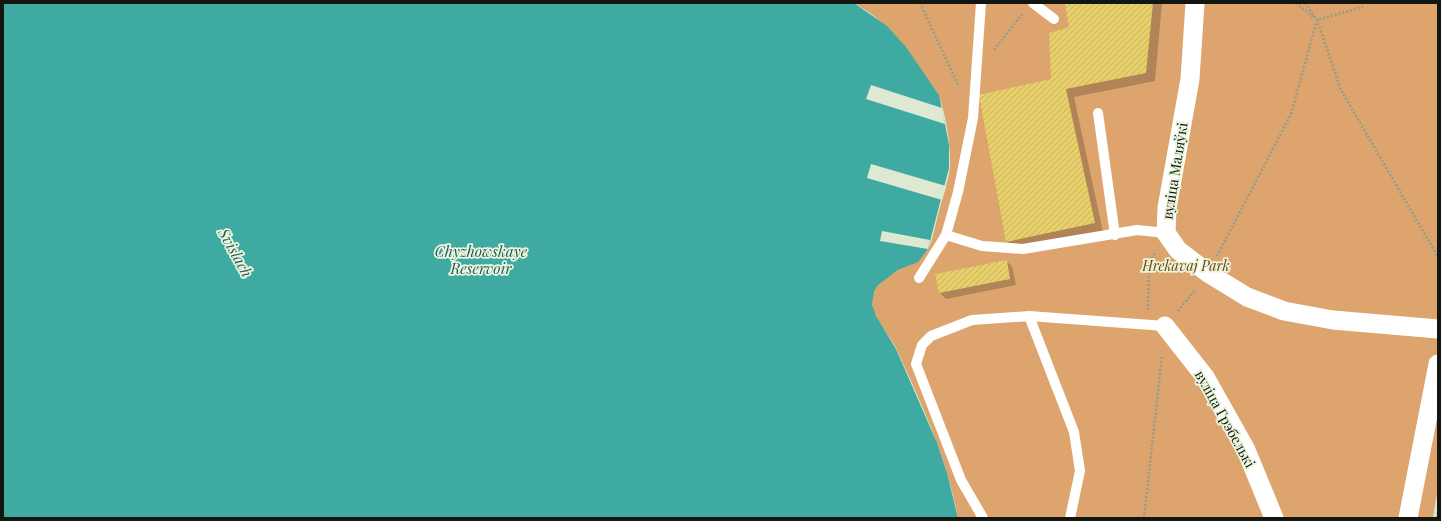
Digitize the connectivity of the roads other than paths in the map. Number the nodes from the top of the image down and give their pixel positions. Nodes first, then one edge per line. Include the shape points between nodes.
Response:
1 (981, 3) edge
2 (1195, 3) edge
3 (1029, 6) edge
4 (1054, 19) dead end
5 (1098, 113) dead end
6 (1166, 233) junction
7 (946, 235) junction
8 (1115, 235) junction
9 (919, 278) dead end
10 (1029, 316) junction
11 (1156, 325) joint
12 (1438, 329) edge
13 (1438, 364) edge
14 (983, 518) edge
15 (1070, 518) edge
16 (1274, 518) edge
17 (1408, 518) edge

1 - 7 lane via 973,118 958,192
2 - 6 street, вуліца Маляўкі via 1190,79 1167,208
3 - 4 lane
5 - 8 lane
6 - 8 lane via 1137,230
6 - 12 street, вуліца Маляўкі via 1178,250 1208,274 1248,297 1284,311 1333,320
7 - 8 lane via 982,246 1024,249
7 - 9 lane
10 - 11 lane
10 - 14 lane via 972,320 931,336 922,345 916,364 961,480
10 - 15 lane via 1074,432 1080,470
11 - 16 street, вуліца Грэбелькі via 1205,377 1246,450
13 - 17 street

